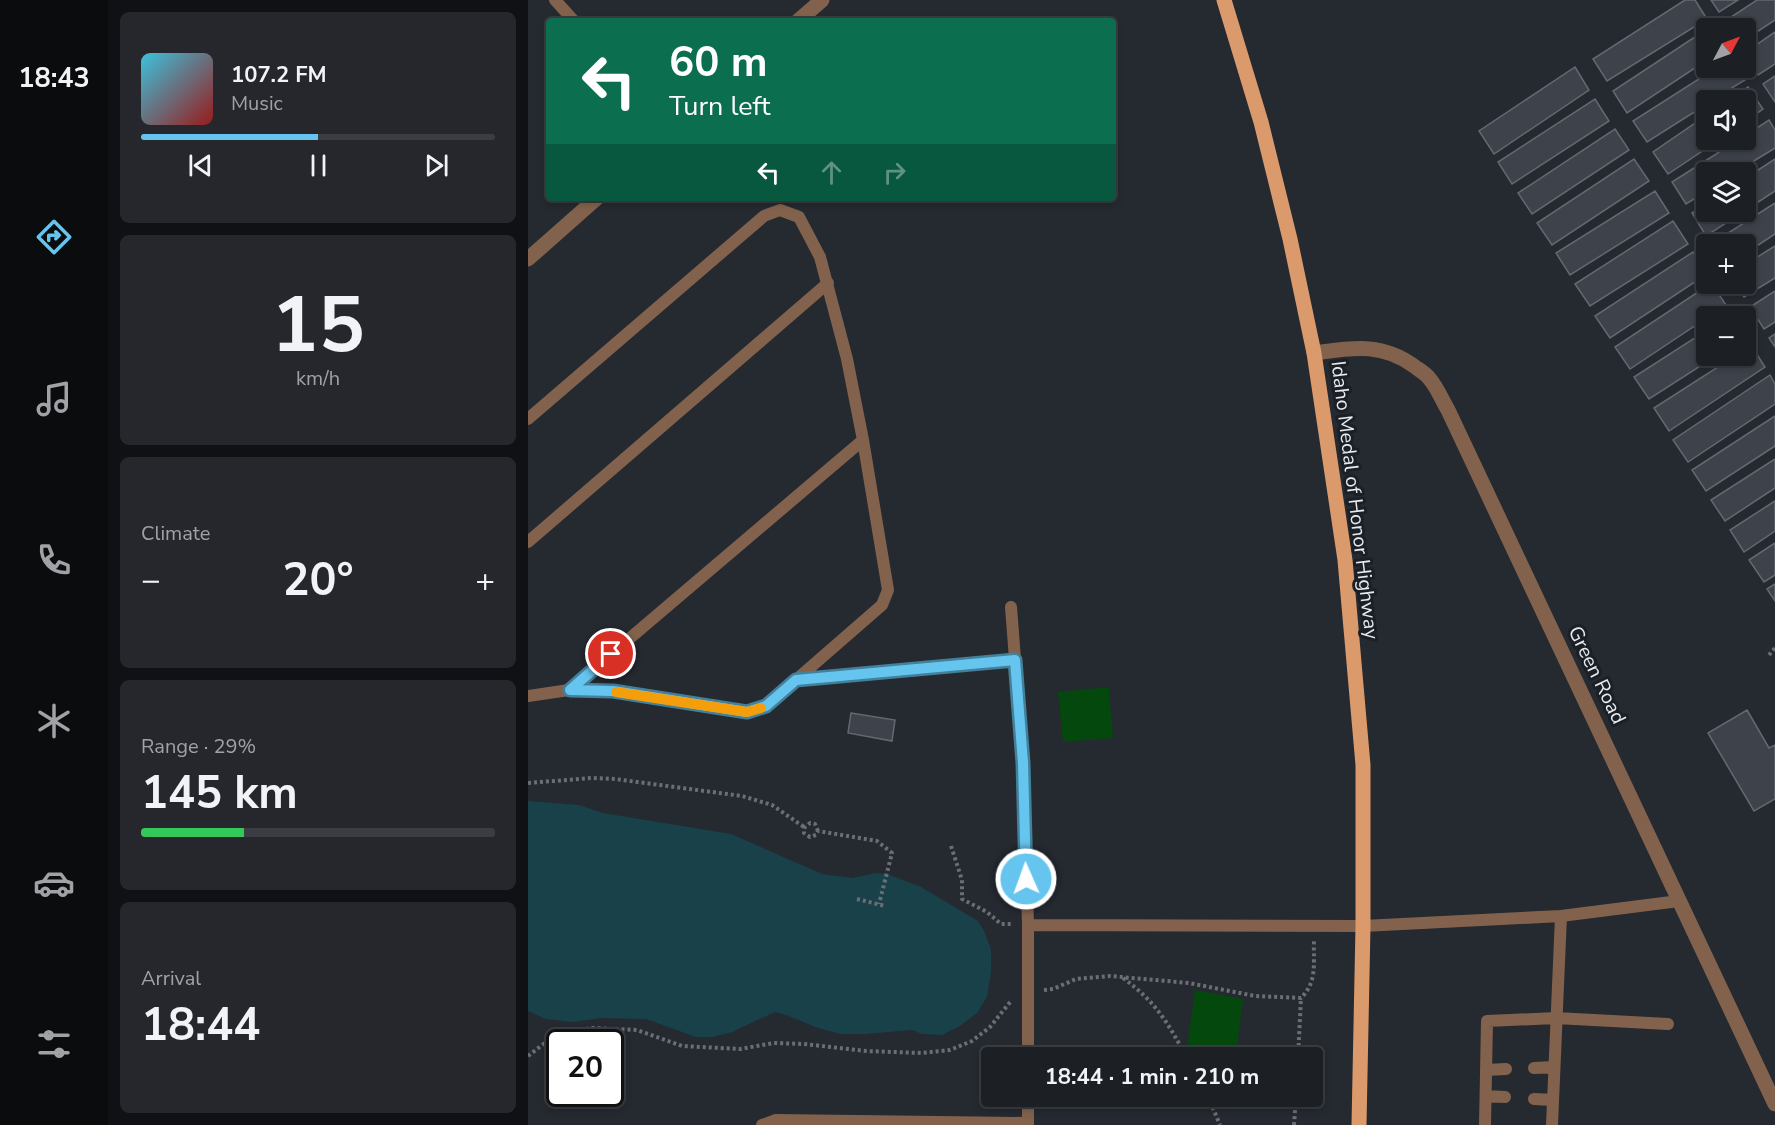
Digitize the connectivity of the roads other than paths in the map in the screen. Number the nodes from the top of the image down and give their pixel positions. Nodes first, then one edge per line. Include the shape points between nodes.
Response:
1 (555, 0) edge
2 (822, 0) edge
3 (1224, 0) edge
4 (571, 18) edge
5 (801, 18) edge
6 (594, 201) edge
7 (528, 259) edge
8 (828, 284) junction
9 (1314, 353) junction
10 (528, 419) edge
11 (863, 440) junction
12 (528, 542) edge
13 (1011, 607) dead end
14 (1015, 660) junction
15 (796, 680) junction
16 (570, 690) junction
17 (528, 696) edge
18 (1679, 901) junction
19 (1561, 916) junction
20 (1028, 925) junction
21 (1363, 926) junction
22 (1556, 1018) junction
23 (1668, 1024) dead end
24 (1028, 1047) edge
25 (1554, 1067) junction
26 (1534, 1068) dead end
27 (1506, 1069) dead end
28 (1486, 1070) junction
29 (1486, 1096) junction
30 (1505, 1097) dead end
31 (1534, 1099) dead end
32 (1553, 1100) junction
33 (1775, 1104) edge
34 (1028, 1107) edge
35 (1028, 1124) edge
36 (762, 1125) edge
37 (1359, 1125) edge
38 (1485, 1125) edge
39 (1497, 1125) edge
40 (1552, 1125) edge

1 - 4 lane
2 - 5 street
3 - 9 main road, Idaho Medal of Honor Highway via 1261,122
6 - 7 street
8 - 10 lane via 820,257 799,217 780,210 764,216
8 - 11 lane
8 - 12 lane
9 - 18 street, Green Road via 1367,348 1385,351 1403,358 1428,377 1448,410
9 - 21 main road, Idaho Medal of Honor Highway via 1345,560 1363,765
11 - 15 lane via 888,590 882,605
11 - 16 lane
13 - 14 lane
14 - 15 lane
14 - 20 lane
15 - 16 lane via 766,706 747,712 613,691
16 - 17 lane
18 - 19 lane
18 - 33 street, Green Road
19 - 21 lane
19 - 22 lane
20 - 21 lane
20 - 24 lane
21 - 37 main road, Idaho Medal of Honor Highway
22 - 23 lane
22 - 25 lane
22 - 28 lane via 1487,1021
25 - 26 lane
25 - 32 lane
27 - 28 lane
28 - 29 lane
29 - 30 lane
29 - 38 lane
31 - 32 lane
32 - 40 lane
34 - 35 lane
35 - 36 lane via 776,1120
38 - 39 lane

